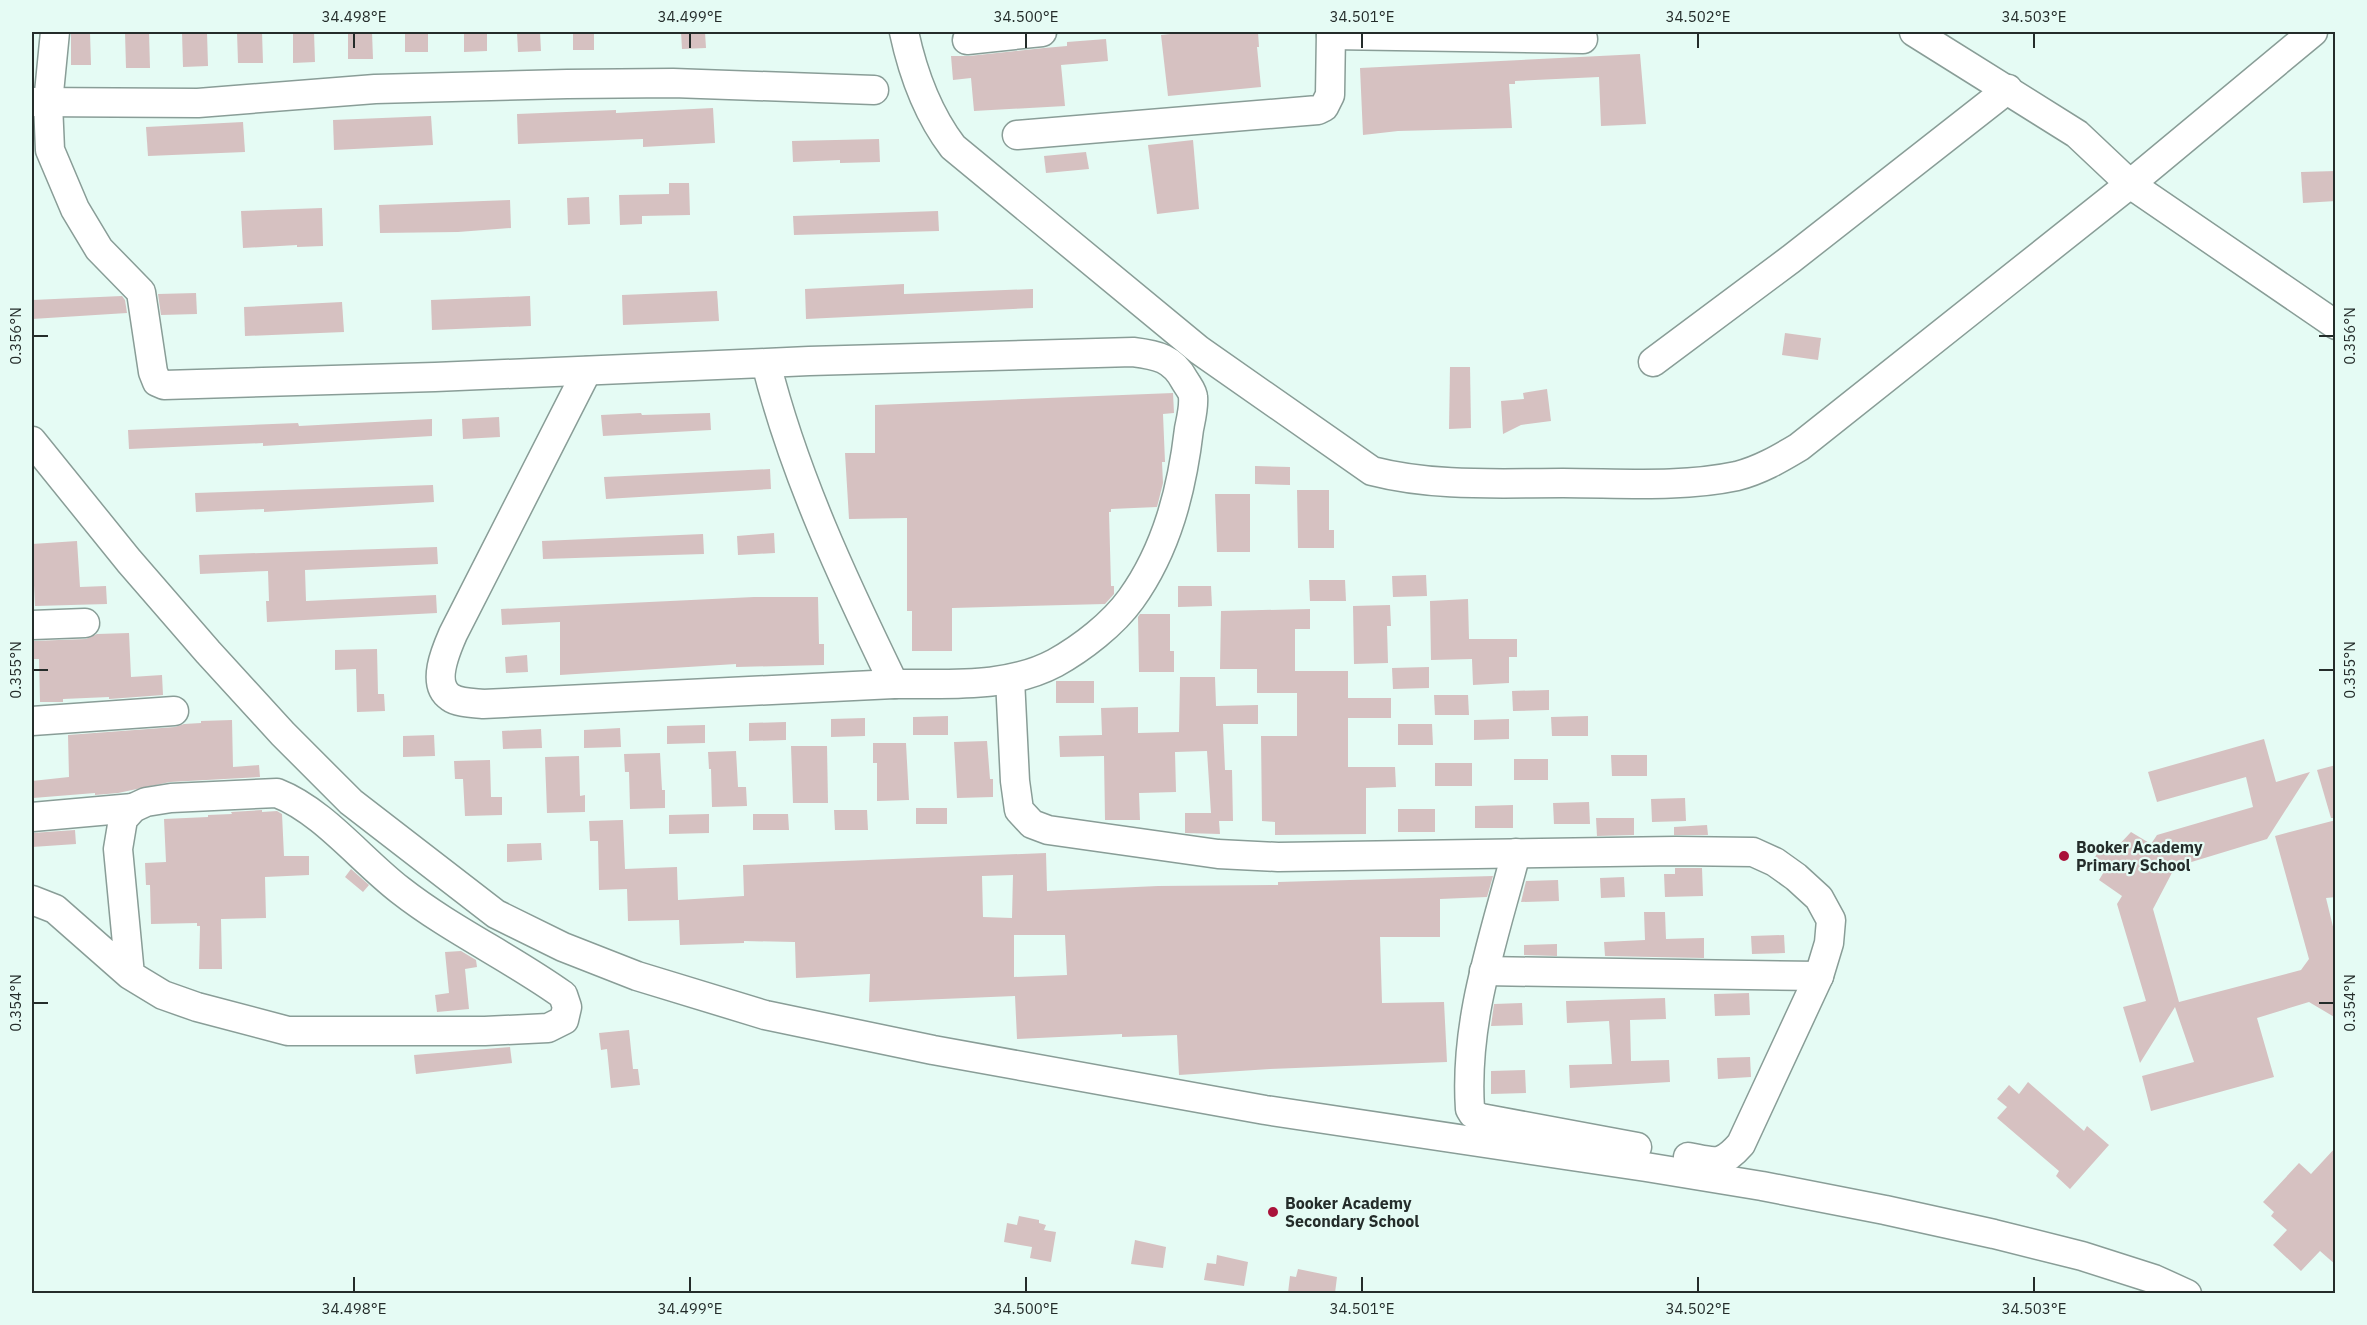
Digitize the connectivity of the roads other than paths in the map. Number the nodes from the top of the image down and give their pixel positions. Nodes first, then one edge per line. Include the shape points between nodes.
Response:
1 (55, 32) edge
2 (904, 32) edge
3 (1042, 32) edge
4 (1914, 32) edge
5 (2313, 32) edge
6 (1331, 33) edge
7 (1583, 39) dead end
8 (967, 40) dead end
9 (2008, 89) junction
10 (874, 90) dead end
11 (40, 102) edge
12 (1017, 135) dead end
13 (2130, 184) junction
14 (2336, 325) edge
15 (1653, 362) dead end
16 (766, 363) junction
17 (587, 371) junction
18 (32, 441) edge
19 (85, 623) dead end
20 (32, 625) edge
21 (1010, 679) junction
22 (894, 684) junction
23 (174, 711) dead end
24 (32, 721) edge
25 (133, 808) junction
26 (32, 817) edge
27 (1516, 853) junction
28 (32, 900) edge
29 (1484, 971) junction
30 (130, 975) junction
31 (1819, 976) junction
32 (2187, 1293) edge

1 - 11 street
2 - 13 street via 923,98 937,127 953,147 1199,350 1349,456 1372,471 1392,476 1462,484 1666,484 1703,482 1762,468 1799,447
3 - 8 street
4 - 9 street
5 - 13 street
6 - 7 street
6 - 12 street via 1330,95 1318,110
9 - 13 street via 2077,134
9 - 15 street
10 - 11 street via 673,83 567,84 375,89 198,103
11 - 17 street via 50,150 75,209 99,249 141,292 157,382 176,385
13 - 14 street
16 - 17 street
16 - 21 street via 1133,352 1158,355 1179,369 1193,396 1184,472 1151,569 1130,601 1072,653 1042,669
16 - 22 street via 780,418 854,600
17 - 22 street via 453,634 443,658 443,687 449,697 483,704
18 - 32 street via 208,652 351,802 496,914 637,976 765,1015 933,1050 1264,1110 1646,1167 1885,1210 2082,1256
19 - 20 street
21 - 22 street
21 - 27 street via 1019,810 1032,824 1047,830 1242,856
23 - 24 street
25 - 26 street
25 - 30 street via 123,819 118,849
25 - 30 street via 171,798 277,793 291,799 435,915 563,995 567,1007 564,1020 548,1028 288,1031 197,1007 164,995
27 - 29 street
27 - 31 street via 1753,852 1796,877 1819,898 1831,920 1830,943
28 - 30 street via 55,909
29 - 31 street
29 - 31 street via 1470,1043 1473,1114 1716,1163 1729,1158 1742,1144

